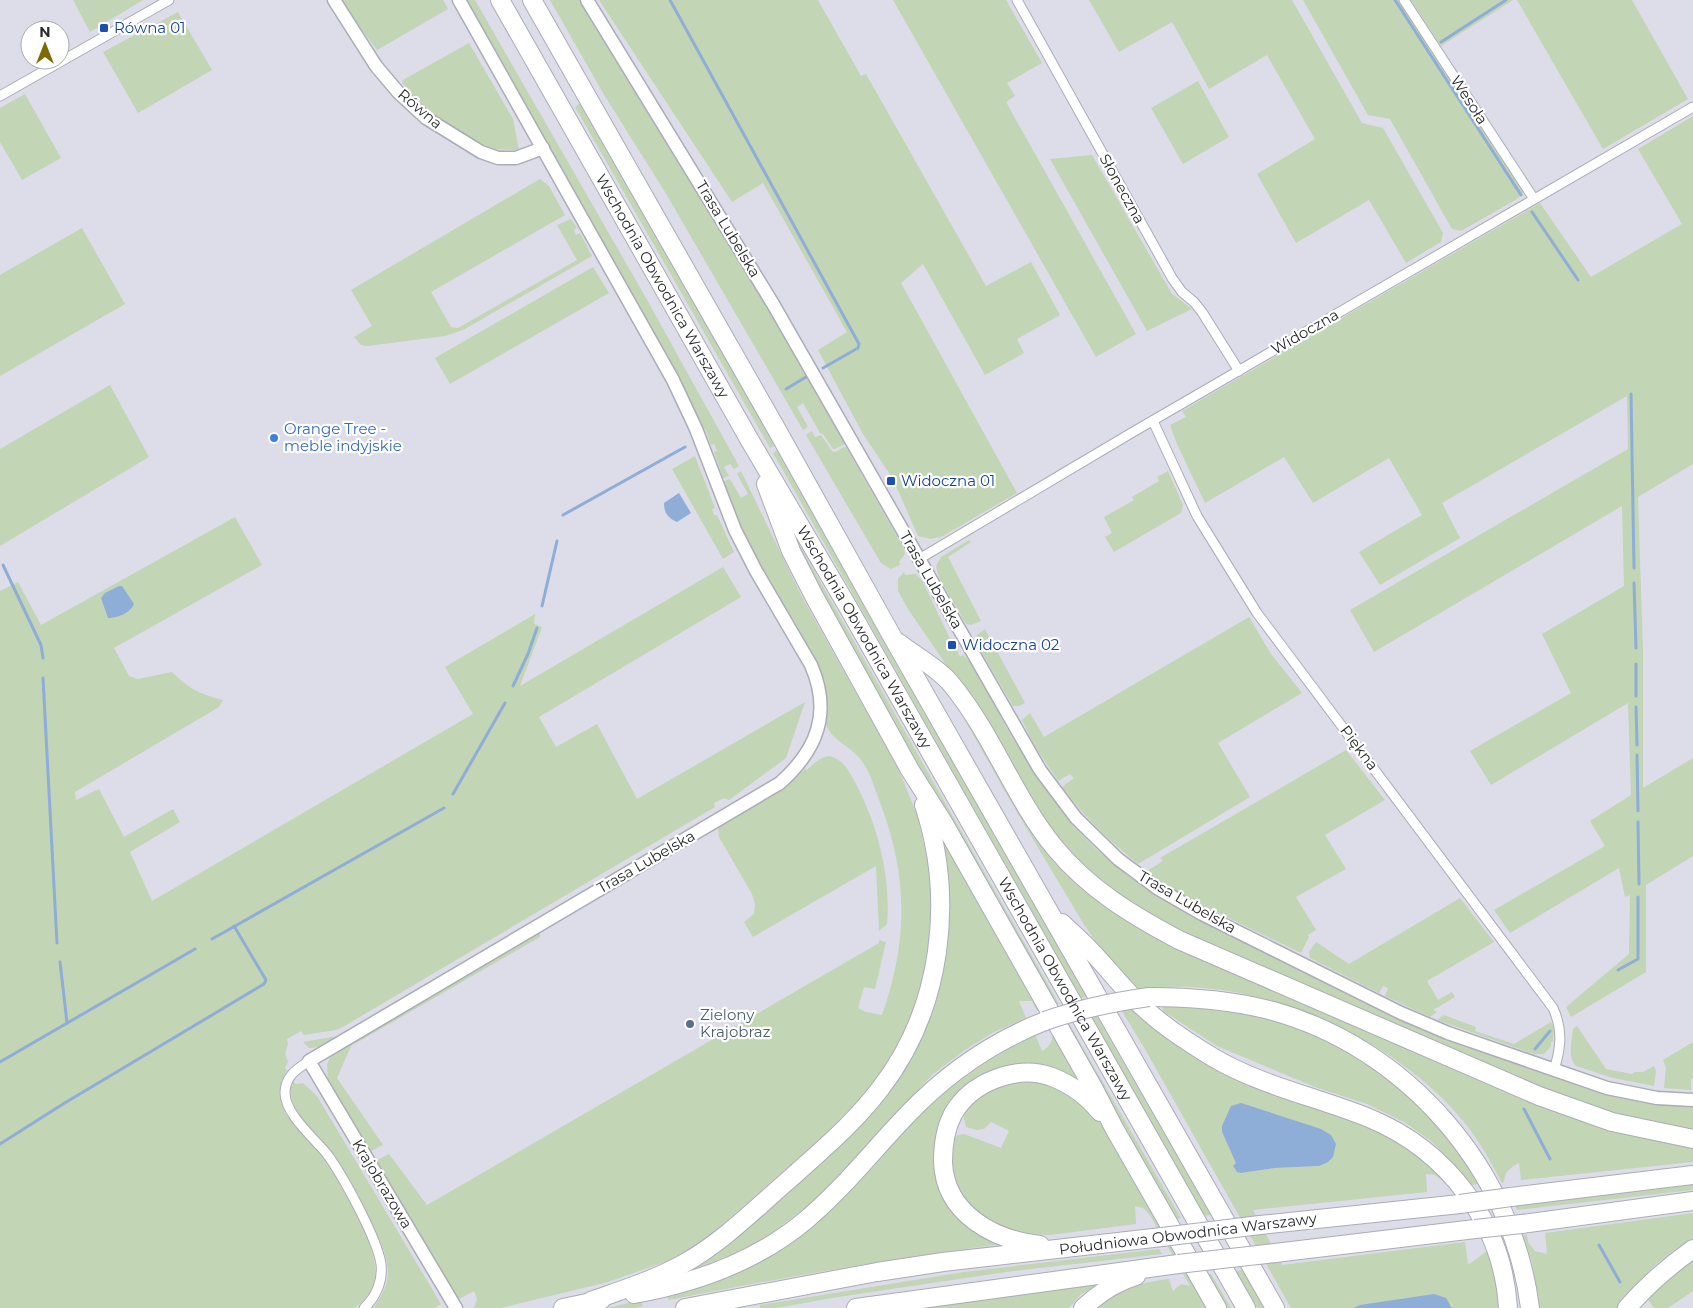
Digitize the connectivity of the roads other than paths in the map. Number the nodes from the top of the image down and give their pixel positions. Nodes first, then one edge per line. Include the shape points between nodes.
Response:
1 (168, 0) edge
2 (334, 0) edge
3 (459, 0) edge
4 (500, 0) edge
5 (532, 0) edge
6 (587, 0) edge
7 (1017, 0) edge
8 (1404, 0) edge
9 (0, 96) edge
10 (1693, 108) edge
11 (543, 148) junction
12 (1534, 200) junction
13 (1238, 371) junction
14 (1153, 421) junction
15 (749, 439) junction
16 (919, 560) junction
17 (893, 638) junction
18 (910, 770) junction
19 (1046, 908) junction
20 (308, 1061) junction
21 (1554, 1070) junction
22 (1693, 1100) edge
23 (1114, 1128) junction
24 (1693, 1139) edge
25 (1693, 1175) edge
26 (1693, 1201) edge
27 (1068, 1248) junction
28 (1693, 1249) edge
29 (1178, 1264) junction
30 (1210, 1301) edge
31 (592, 1302) junction
32 (364, 1308) edge
33 (456, 1308) edge
34 (563, 1308) edge
35 (685, 1308) edge
36 (856, 1308) edge
37 (1084, 1308) edge
38 (1217, 1308) edge
39 (1246, 1308) edge
40 (1275, 1308) edge
41 (1508, 1308) edge
42 (1530, 1308) edge
43 (1627, 1308) edge

1 - 9 street
2 - 11 street, Równa via 376,66 426,118 481,152 498,158 516,158
3 - 11 street, Trasa Lubelska
4 - 15 highway, Wschodnia Obwodnica Warszawy
5 - 17 highway, Wschodnia Obwodnica Warszawy
6 - 16 street, Trasa Lubelska via 769,296
7 - 13 street, Słoneczna via 1172,278 1202,312
8 - 12 street, Wesoła
10 - 12 street, Widoczna
11 - 20 street, Trasa Lubelska via 673,380 696,429 735,530 808,658 820,693 816,737 791,774 762,795
12 - 13 street, Widoczna
13 - 14 street, Widoczna
14 - 16 street, Widoczna
14 - 21 street, Piękna via 1197,516 1254,607 1553,1008 1561,1041
15 - 18 highway via 791,551
15 - 39 highway, Wschodnia Obwodnica Warszawy via 848,607
16 - 21 street, Trasa Lubelska via 1040,770 1087,830 1135,873 1202,914 1401,1014
17 - 19 highway, Wschodnia Obwodnica Warszawy
17 - 24 highway via 952,685 1055,848 1080,875 1138,919 1179,940 1539,1096 1612,1122
18 - 23 highway
18 - 31 highway via 931,828 941,891 941,923 930,988 900,1060 857,1116 722,1236 683,1264
19 - 40 highway, Wschodnia Obwodnica Warszawy
19 - 41 highway via 1144,1008 1186,1041 1245,1073 1369,1118 1396,1131 1430,1154 1470,1196 1485,1223 1503,1271
20 - 32 street via 291,1074 286,1083 286,1101 291,1112 333,1162 374,1242 381,1274 376,1294
20 - 33 street, Krajobrazowa
21 - 22 street, Trasa Lubelska via 1607,1088 1656,1098
23 - 27 highway via 1085,1096 1068,1084 1050,1076 1031,1073 999,1077 981,1086 966,1098 949,1124 943,1149 949,1190 974,1222 1006,1238
23 - 30 highway
25 - 27 highway, Południowa Obwodnica Warszawy, bridge
26 - 29 highway, Południowa Obwodnica Warszawy, bridge
27 - 35 highway, Południowa Obwodnica Warszawy via 877,1272
28 - 43 highway via 1667,1267
29 - 36 highway, Południowa Obwodnica Warszawy
29 - 37 highway via 1130,1278 1107,1289
30 - 38 highway
31 - 34 highway
31 - 42 highway, bridge via 689,1282 753,1256 805,1221 833,1196 907,1114 952,1073 996,1044 1045,1021 1090,1007 1149,997 1238,1003 1274,1012 1347,1042 1409,1085 1458,1137 1487,1180 1516,1244

